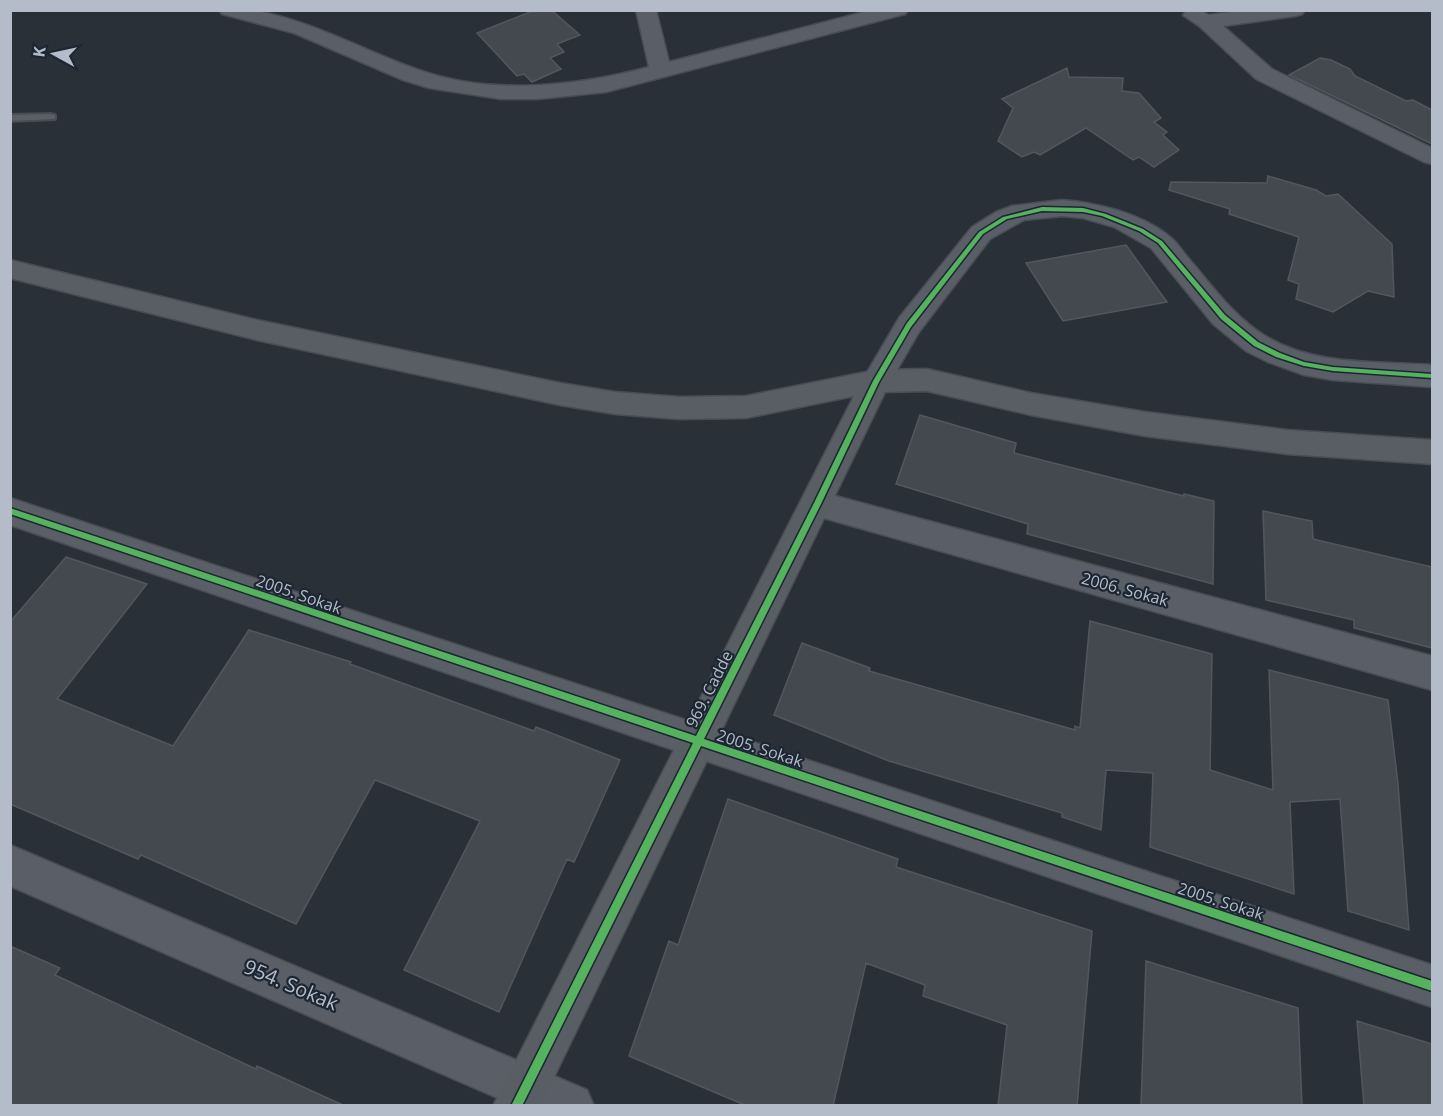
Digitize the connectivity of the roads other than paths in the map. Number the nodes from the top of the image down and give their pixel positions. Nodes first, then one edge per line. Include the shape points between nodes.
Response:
1 (229, 10) edge
2 (646, 10) edge
3 (898, 10) edge
4 (1187, 10) edge
5 (1295, 10) edge
6 (1206, 22) junction
7 (661, 72) junction
8 (51, 117) dead end
9 (10, 118) edge
10 (1432, 158) edge
11 (10, 269) edge
12 (1432, 376) edge
13 (876, 381) junction
14 (1432, 452) edge
15 (817, 504) junction
16 (10, 511) edge
17 (1432, 673) edge
18 (697, 742) junction
19 (10, 865) edge
20 (1432, 986) edge
21 (521, 1096) edge
22 (571, 1106) edge

1 - 7 street via 301,30 411,75 468,89 572,90
2 - 7 street
3 - 7 street
4 - 6 street
5 - 6 street
6 - 10 street via 1264,74
8 - 9 lane
11 - 13 street via 257,330 615,403 679,408 746,407
12 - 13 street via 1334,369 1278,355 1256,344 1223,317 1160,242 1123,221 1062,208 1021,212 981,233 909,325
13 - 14 street via 927,380 1084,414 1214,434
13 - 15 street, 969. Cadde
15 - 17 street, 2006. Sokak
15 - 18 street, 969. Cadde
16 - 18 street, 2005. Sokak
18 - 20 street, 2005. Sokak
18 - 21 street, 969. Cadde
19 - 21 street, 954. Sokak
21 - 22 street, 954. Sokak

